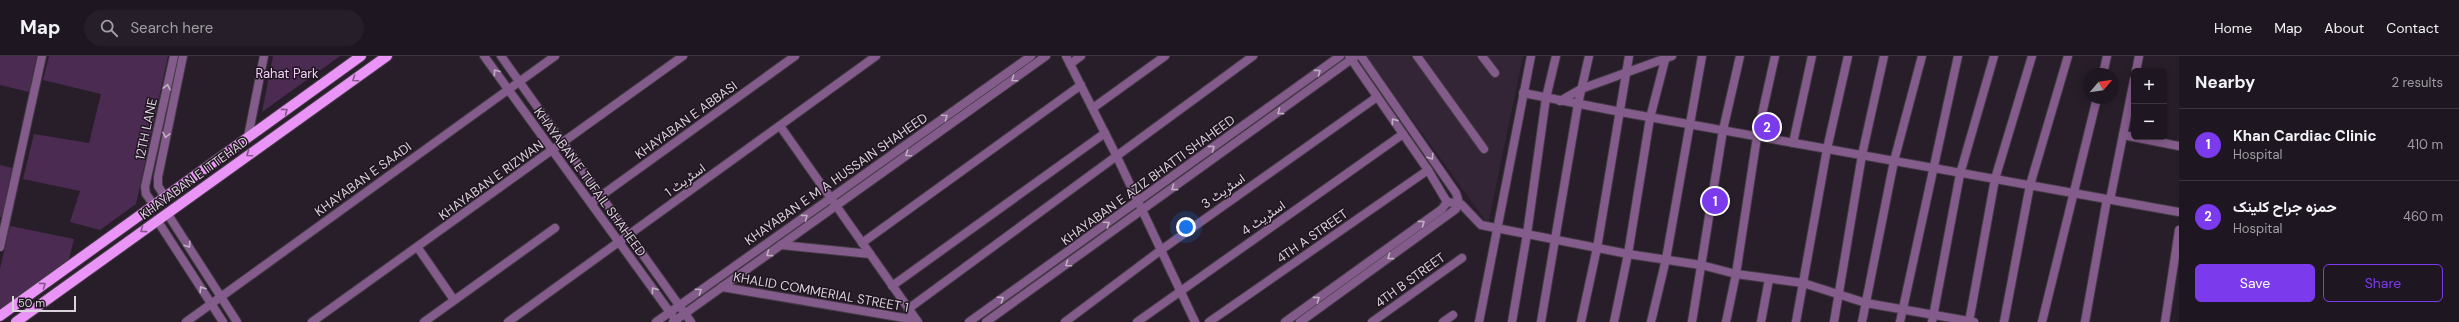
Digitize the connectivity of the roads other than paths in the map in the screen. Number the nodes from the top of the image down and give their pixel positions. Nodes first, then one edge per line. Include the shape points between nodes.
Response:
1 (42, 56) edge
2 (174, 56) edge
3 (183, 56) edge
4 (264, 56) edge
5 (361, 56) edge
6 (387, 56) edge
7 (484, 56) edge
8 (501, 56) edge
9 (556, 56) edge
10 (683, 56) edge
11 (795, 56) edge
12 (876, 56) edge
13 (1031, 56) edge
14 (1046, 56) edge
15 (1066, 56) edge
16 (1081, 56) edge
17 (1165, 56) edge
18 (1253, 56) edge
19 (1361, 56) edge
20 (1417, 56) edge
21 (1482, 56) edge
22 (1531, 56) edge
23 (1556, 56) edge
24 (1589, 56) edge
25 (1629, 56) edge
26 (1702, 56) edge
27 (1740, 56) edge
28 (1775, 56) edge
29 (1812, 56) edge
30 (1848, 56) edge
31 (1884, 56) edge
32 (1922, 56) edge
33 (1958, 56) edge
34 (1994, 56) edge
35 (2032, 56) edge
36 (2068, 56) edge
37 (2107, 56) edge
38 (2139, 56) edge
39 (1337, 57) edge
40 (1352, 57) edge
41 (1668, 57) edge
42 (1070, 64) junction
43 (2104, 68) edge
44 (2137, 68) edge
45 (1495, 73) dead end
46 (1624, 73) junction
47 (520, 81) junction
48 (1081, 85) junction
49 (1581, 89) junction
50 (508, 90) junction
51 (1523, 92) junction
52 (2131, 95) edge
53 (1377, 97) junction
54 (1546, 98) junction
55 (1560, 101) junction
56 (1578, 104) junction
57 (2095, 104) edge
58 (1092, 108) junction
59 (1620, 112) junction
60 (1650, 118) junction
61 (1689, 125) junction
62 (780, 126) junction
63 (1723, 130) junction
64 (1105, 133) junction
65 (1403, 134) junction
66 (2123, 135) junction
67 (248, 137) junction
68 (1757, 137) junction
69 (563, 142) junction
70 (1793, 143) junction
71 (2179, 146) edge
72 (1484, 149) dead end
73 (1827, 149) junction
74 (552, 150) junction
75 (1862, 155) junction
76 (1117, 157) junction
77 (1894, 161) junction
78 (1933, 169) junction
79 (1428, 170) junction
80 (1960, 174) junction
81 (1995, 179) junction
82 (2030, 186) junction
83 (2073, 193) junction
84 (165, 197) junction
85 (602, 197) junction
86 (831, 198) junction
87 (2109, 200) junction
88 (1138, 202) junction
89 (1447, 202) junction
90 (592, 204) junction
91 (154, 205) junction
92 (836, 206) junction
93 (1457, 206) junction
94 (1142, 212) junction
95 (2179, 212) edge
96 (167, 213) junction
97 (157, 220) junction
98 (555, 228) dead end
99 (1498, 229) junction
100 (2179, 230) edge
101 (628, 234) junction
102 (1527, 234) junction
103 (1554, 240) junction
104 (618, 241) junction
105 (862, 243) junction
106 (781, 245) junction
107 (0, 247) edge
108 (418, 248) junction
109 (1597, 248) junction
110 (1160, 250) junction
111 (870, 254) junction
112 (1628, 254) junction
113 (1462, 258) dead end
114 (1666, 259) junction
115 (1701, 265) junction
116 (1736, 274) junction
117 (1769, 279) junction
118 (1803, 283) junction
119 (892, 286) junction
120 (722, 287) junction
121 (1180, 290) junction
122 (1839, 294) junction
123 (221, 296) junction
124 (454, 300) junction
125 (211, 303) junction
126 (1866, 303) junction
127 (679, 305) junction
128 (908, 309) junction
129 (1902, 309) junction
130 (670, 312) junction
131 (685, 313) junction
132 (1453, 315) dead end
133 (0, 316) edge
134 (1932, 318) edge
135 (675, 321) edge
136 (917, 321) edge
137 (16, 322) edge
138 (186, 322) edge
139 (223, 322) edge
140 (237, 322) edge
141 (312, 322) edge
142 (424, 322) edge
143 (508, 322) edge
144 (656, 322) edge
145 (691, 322) edge
146 (969, 322) edge
147 (986, 322) edge
148 (1064, 322) edge
149 (1137, 322) edge
150 (1195, 322) edge
151 (1209, 322) edge
152 (1285, 322) edge
153 (1300, 322) edge
154 (1372, 322) edge
155 (1443, 322) edge
156 (1479, 322) edge
157 (1512, 322) edge
158 (1541, 322) edge
159 (1581, 322) edge
160 (1614, 322) edge
161 (1652, 322) edge
162 (1692, 322) edge
163 (1726, 322) edge
164 (1761, 322) edge
165 (1796, 322) edge
166 (1834, 322) edge
167 (1862, 322) edge
168 (1900, 322) edge
169 (1971, 322) edge
170 (2004, 322) edge
171 (2042, 322) edge
172 (2085, 322) edge
173 (2165, 322) edge

1 - 107 street
91 -> 2 street, 12TH LANE via 146,194 145,187
3 -> 84 street, 12TH LANE via 158,177 158,186
4 - 67 street
67 -> 5 main road, KHAYABAN E ITTEHAD
6 -> 96 main road, KHAYABAN E ITTEHAD
50 -> 7 street, KHAYABAN E TUFAIL SHAHEED
8 - 47 street, KHAYABAN E TUFAIL SHAHEED
9 - 47 street, KHAYABAN E SAADI
10 - 69 street, KHAYABAN E RIZWAN
11 - 85 street, KHAYABAN E ABBASI
12 - 62 street, اسٹریٹ 1
86 -> 13 street, KHAYABAN E M A HUSSAIN SHAHEED
14 -> 92 street, KHAYABAN E M A HUSSAIN SHAHEED
15 - 42 street
16 - 42 street
17 - 58 street
18 - 76 street
19 -> 93 street via 1456,193
20 - 72 street
21 - 45 street
22 - 51 street
23 - 54 street
24 - 49 street
25 - 46 street
26 - 61 street
27 - 63 street
28 - 68 street
29 - 70 street
30 - 73 street
31 - 75 street
32 - 77 street
33 - 78 street
34 - 80 street
35 - 81 street
36 - 82 street
37 - 43 street
38 - 44 street
88 -> 39 street, KHAYABAN E AZIZ BHATTI SHAHEED
40 - 53 street
40 -> 94 street, KHAYABAN E AZIZ BHATTI SHAHEED
41 - 46 street
41 - 60 street
42 - 48 street
46 - 49 street
46 - 59 street
47 - 50 street, KHAYABAN E SAADI
47 - 69 street, KHAYABAN E TUFAIL SHAHEED
48 - 58 street
48 - 105 street
49 - 55 street
49 - 56 street
50 - 74 street, KHAYABAN E TUFAIL SHAHEED
50 - 123 street, KHAYABAN E SAADI
51 - 54 street
51 - 99 street
52 - 66 street
65 -> 53 street
53 - 110 street, اسٹریٹ 3
54 - 55 street
54 - 102 street
55 - 56 street
56 - 59 street
56 - 103 street
57 - 83 street
58 - 64 street
59 - 60 street
59 - 109 street
60 - 61 street
60 - 112 street
61 - 63 street
61 - 114 street
62 - 86 street
62 - 101 street, اسٹریٹ 1
63 - 68 street
63 - 115 street
64 - 76 street
64 - 119 street
65 - 79 street
65 - 121 street, اسٹریٹ 4
66 - 71 street
66 - 87 street
67 - 84 main road, KHAYABAN E ITTEHAD
68 - 70 street
68 - 116 street
69 - 74 street, KHAYABAN E RIZWAN
69 - 85 street, KHAYABAN E TUFAIL SHAHEED
70 - 73 street
73 - 75 street
73 - 118 street
74 - 90 street, KHAYABAN E TUFAIL SHAHEED
74 - 108 street, KHAYABAN E RIZWAN
75 - 77 street
75 - 122 street
76 - 88 street
76 - 128 street
77 - 78 street
77 - 126 street
78 - 80 street
78 - 129 street
79 - 89 street
79 - 151 street, 4TH A STREET
80 - 81 street
80 - 134 street
81 - 82 street
81 - 169 street
82 - 83 street
82 - 170 street
83 - 87 street
83 - 171 street
84 - 91 main road, KHAYABAN E ITTEHAD
85 - 90 street, KHAYABAN E ABBASI
85 - 101 street, KHAYABAN E TUFAIL SHAHEED
86 - 92 street
127 -> 86 street, KHAYABAN E M A HUSSAIN SHAHEED
87 - 95 street
87 - 172 street
88 - 94 street
146 -> 88 street, KHAYABAN E AZIZ BHATTI SHAHEED
89 - 93 street
152 -> 89 street via 1442,209
90 - 104 street, KHAYABAN E TUFAIL SHAHEED
133 -> 91 main road, KHAYABAN E ITTEHAD
92 - 105 street
92 - 106 street, KHAYABAN E M A HUSSAIN SHAHEED
93 - 99 street via 1480,225
93 -> 153 street
94 - 110 street
94 -> 147 street, KHAYABAN E AZIZ BHATTI SHAHEED
96 - 97 main road, KHAYABAN E ITTEHAD
96 -> 123 street
125 -> 97 street
97 -> 137 main road, KHAYABAN E ITTEHAD
98 - 124 street
99 - 102 street
99 - 156 street
100 - 173 street
101 - 104 street, اسٹریٹ 1
101 - 127 street, KHAYABAN E TUFAIL SHAHEED
102 - 103 street
102 - 157 street
103 - 109 street
103 - 158 street
130 -> 104 street, KHAYABAN E TUFAIL SHAHEED
104 - 143 street, اسٹریٹ 1
105 - 111 street
106 - 111 street
106 -> 120 street, KHAYABAN E M A HUSSAIN SHAHEED
108 - 124 street
108 - 141 street, KHAYABAN E RIZWAN
109 - 112 street
109 - 159 street
110 - 121 street
110 - 148 street, اسٹریٹ 3
111 - 119 street
112 - 114 street
112 - 160 street
113 - 154 street, 4TH B STREET
114 - 115 street
114 - 161 street
115 - 116 street
115 - 162 street
116 - 117 street
116 - 163 street
117 - 118 street
117 - 164 street
118 - 122 street
118 - 165 street
119 - 128 street
120 - 131 street, KHAYABAN E M A HUSSAIN SHAHEED
120 - 136 street, KHALID COMMERIAL STREET 1
121 - 149 street, اسٹریٹ 4
121 - 150 street
122 - 126 street
122 - 166 street
123 - 125 street, KHAYABAN E SAADI
123 - 140 street
124 - 142 street
125 - 138 street, KHAYABAN E SAADI
125 - 139 street
126 - 129 street
126 - 167 street
127 - 130 street, KHAYABAN E M A HUSSAIN SHAHEED
127 - 131 street, KHAYABAN E TUFAIL SHAHEED
128 - 136 street
129 - 134 street
129 - 168 street
130 - 135 street, KHAYABAN E TUFAIL SHAHEED
130 - 144 street, KHAYABAN E M A HUSSAIN SHAHEED
131 - 135 street, KHAYABAN E M A HUSSAIN SHAHEED
131 - 145 street, KHAYABAN E TUFAIL SHAHEED
132 - 155 street
134 - 169 street

